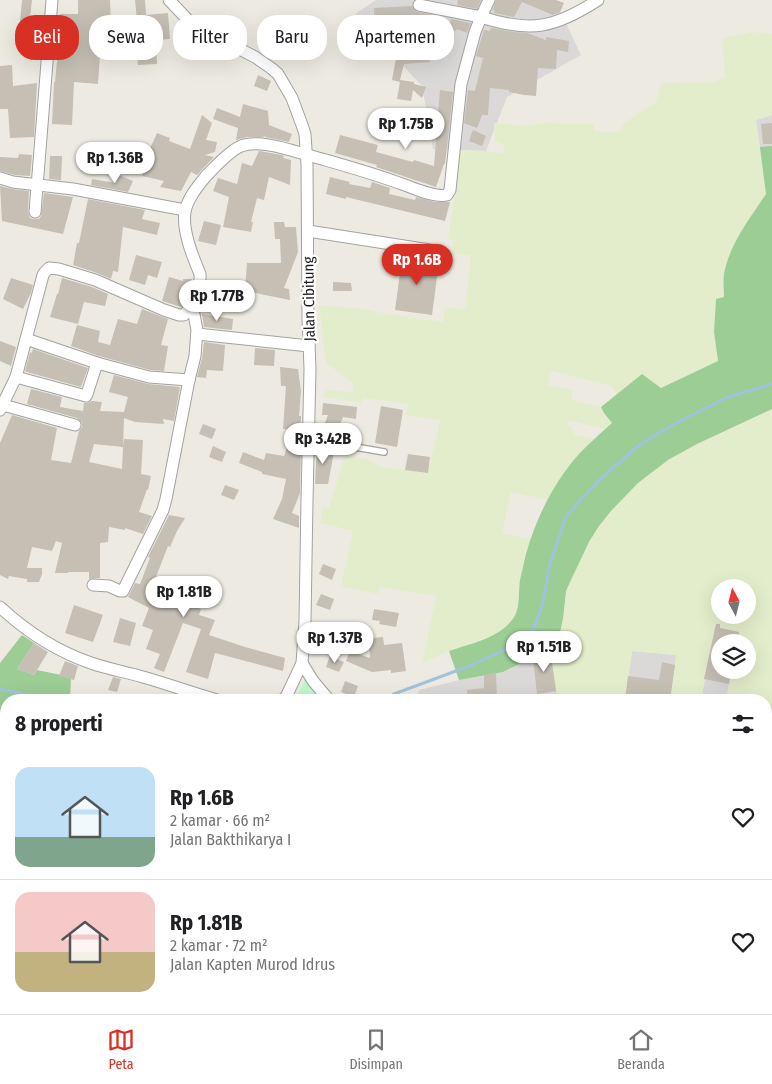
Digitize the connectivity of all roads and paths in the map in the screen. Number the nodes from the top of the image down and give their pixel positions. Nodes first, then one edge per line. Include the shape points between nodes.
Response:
1 (52, 0) edge
2 (169, 0) edge
3 (488, 0) edge
4 (598, 0) edge
5 (419, 5) dead end
6 (481, 17) junction
7 (307, 154) junction
8 (0, 178) edge
9 (38, 185) junction
10 (185, 210) junction
11 (35, 212) dead end
12 (308, 231) junction
13 (436, 251) dead end
14 (192, 304) junction
15 (197, 334) junction
16 (26, 339) junction
17 (309, 346) junction
18 (97, 363) junction
19 (16, 377) junction
20 (189, 380) junction
21 (2, 407) edge
22 (75, 425) dead end
23 (309, 439) junction
24 (384, 452) dead end
25 (93, 585) dead end
26 (0, 607) edge
27 (302, 663) junction
28 (198, 694) edge
29 (287, 694) edge
30 (324, 694) edge

1 - 9 street
2 - 7 street, Jalan Cibitung via 203,30 255,57 278,74 302,125
3 - 6 street
4 - 6 street via 560,21 540,26 506,24
5 - 6 street
6 - 7 street via 461,84 448,194 425,192
7 - 10 street via 255,144 239,147 196,188
7 - 12 street, Jalan Cibitung
8 - 9 street
9 - 10 street
9 - 11 street
10 - 14 street via 186,231 201,281
12 - 13 street
12 - 17 street, Jalan Cibitung
14 - 15 street
14 - 16 street via 184,315 178,315 95,280 59,268 49,268 43,275
15 - 17 street
15 - 20 street
16 - 18 street
16 - 19 street
17 - 23 street, Jalan Cibitung
18 - 19 street via 86,396
18 - 20 street via 153,378
19 - 21 street
20 - 25 street via 166,499 159,518 123,590
21 - 22 street
23 - 24 lane
23 - 27 street, Jalan Cibitung
26 - 28 street via 19,624 66,653
27 - 29 street
27 - 30 street

